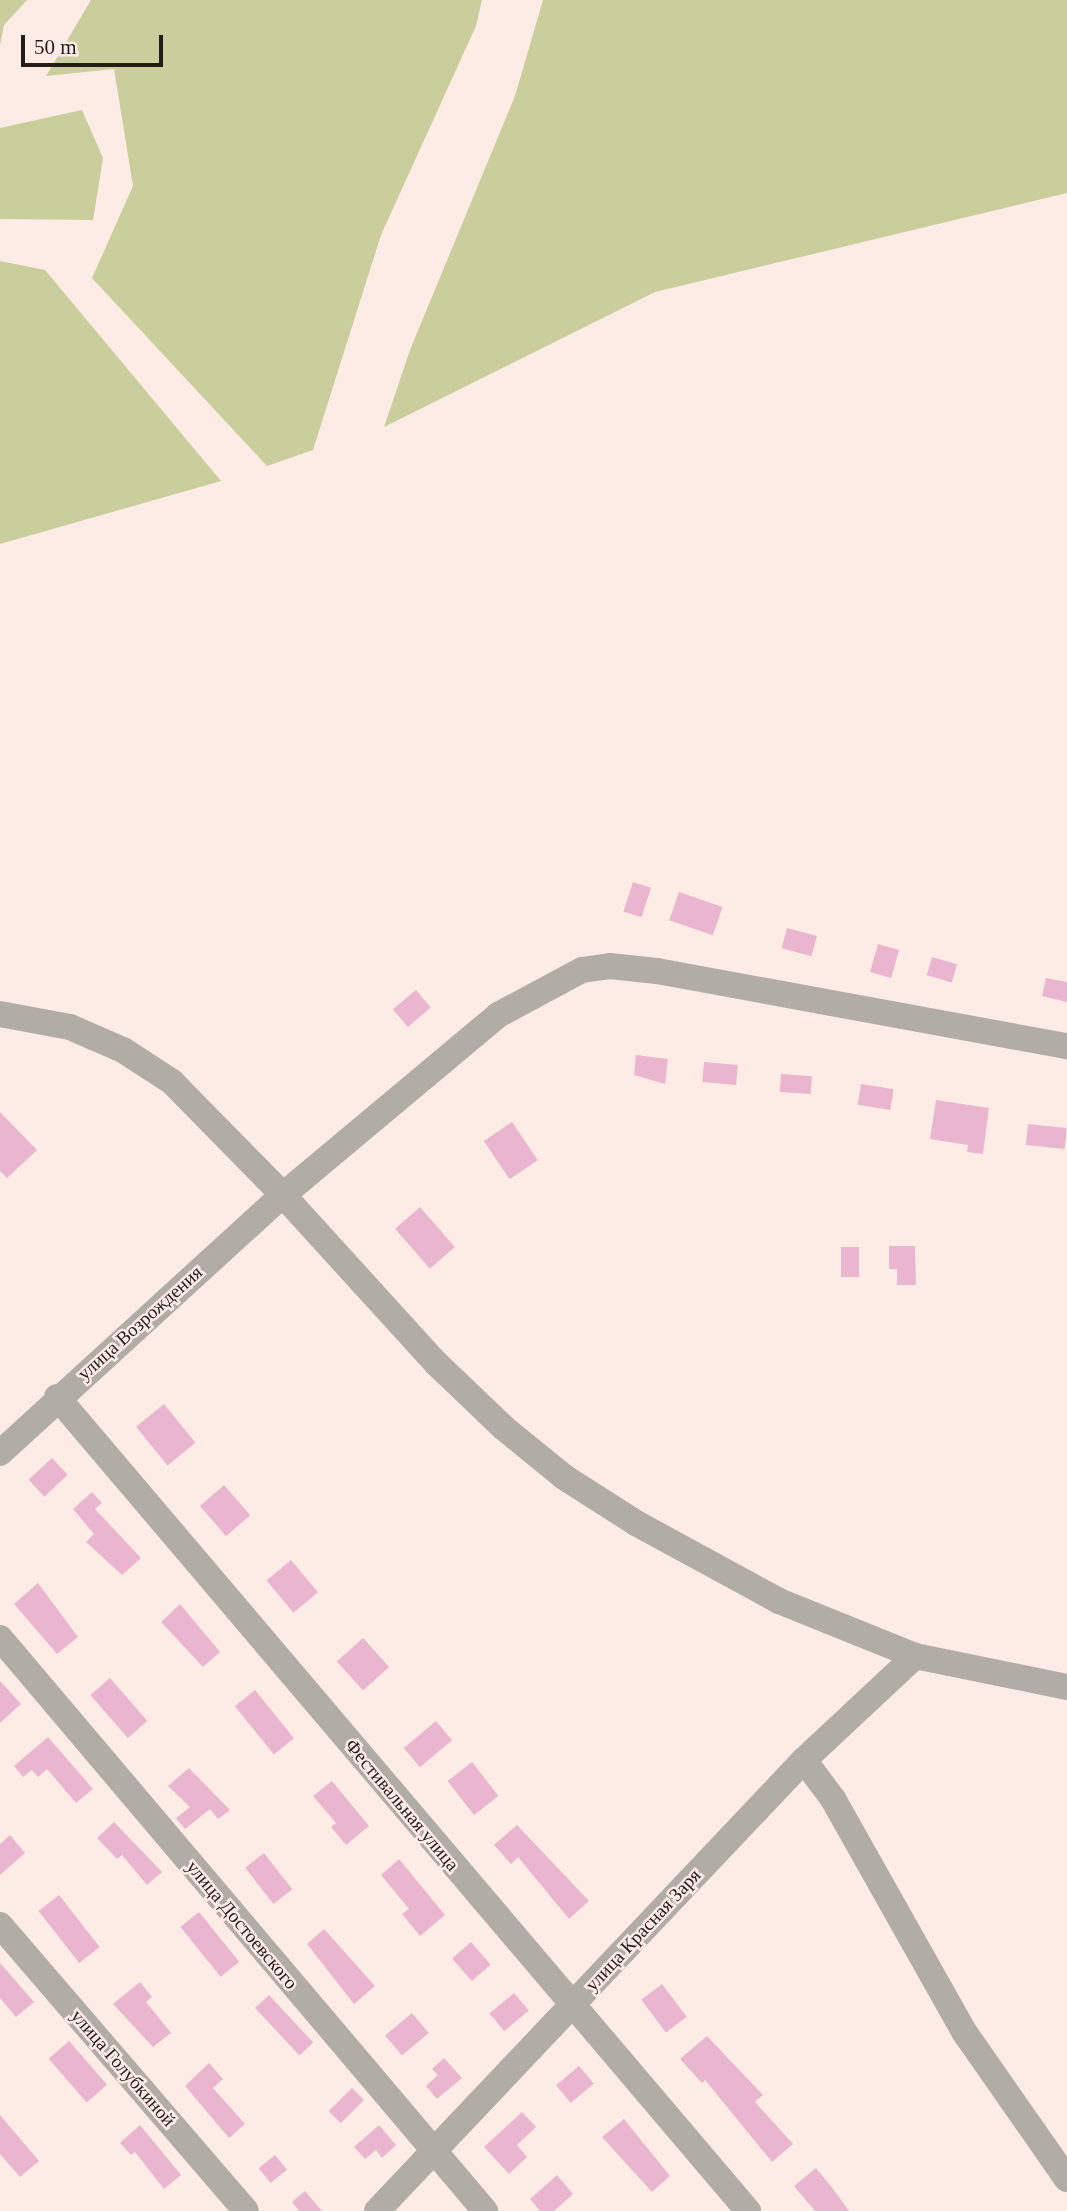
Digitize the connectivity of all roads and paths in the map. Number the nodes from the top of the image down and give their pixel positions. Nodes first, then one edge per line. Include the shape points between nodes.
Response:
1 (0, 1014) edge
2 (1067, 1046) edge
3 (283, 1195) junction
4 (57, 1397) junction
5 (0, 1453) edge
6 (0, 1638) edge
7 (915, 1656) junction
8 (1067, 1687) edge
9 (804, 1760) junction
10 (0, 1925) edge
11 (573, 2006) junction
12 (434, 2153) junction
13 (1067, 2179) edge
14 (246, 2211) edge
15 (377, 2211) edge
16 (485, 2211) edge
17 (748, 2211) edge

1 - 3 street via 70,1027 123,1050 172,1082
2 - 3 street, улица Возрождения via 657,971 610,966 582,970 498,1015
3 - 4 street, улица Возрождения
3 - 7 street via 437,1364 564,1477 713,1568 779,1601
4 - 5 street, улица Возрождения
4 - 11 street, Фестивальная улица
6 - 12 street, улица Достоевского
7 - 8 street
7 - 9 street, улица Красная Заря
9 - 11 street, улица Красная Заря
9 - 13 street via 833,1799 965,2033
10 - 14 street, улица Голубкиной
11 - 12 street, улица Красная Заря
11 - 17 street, Фестивальная улица
12 - 15 street, улица Красная Заря
12 - 16 street, улица Достоевского

